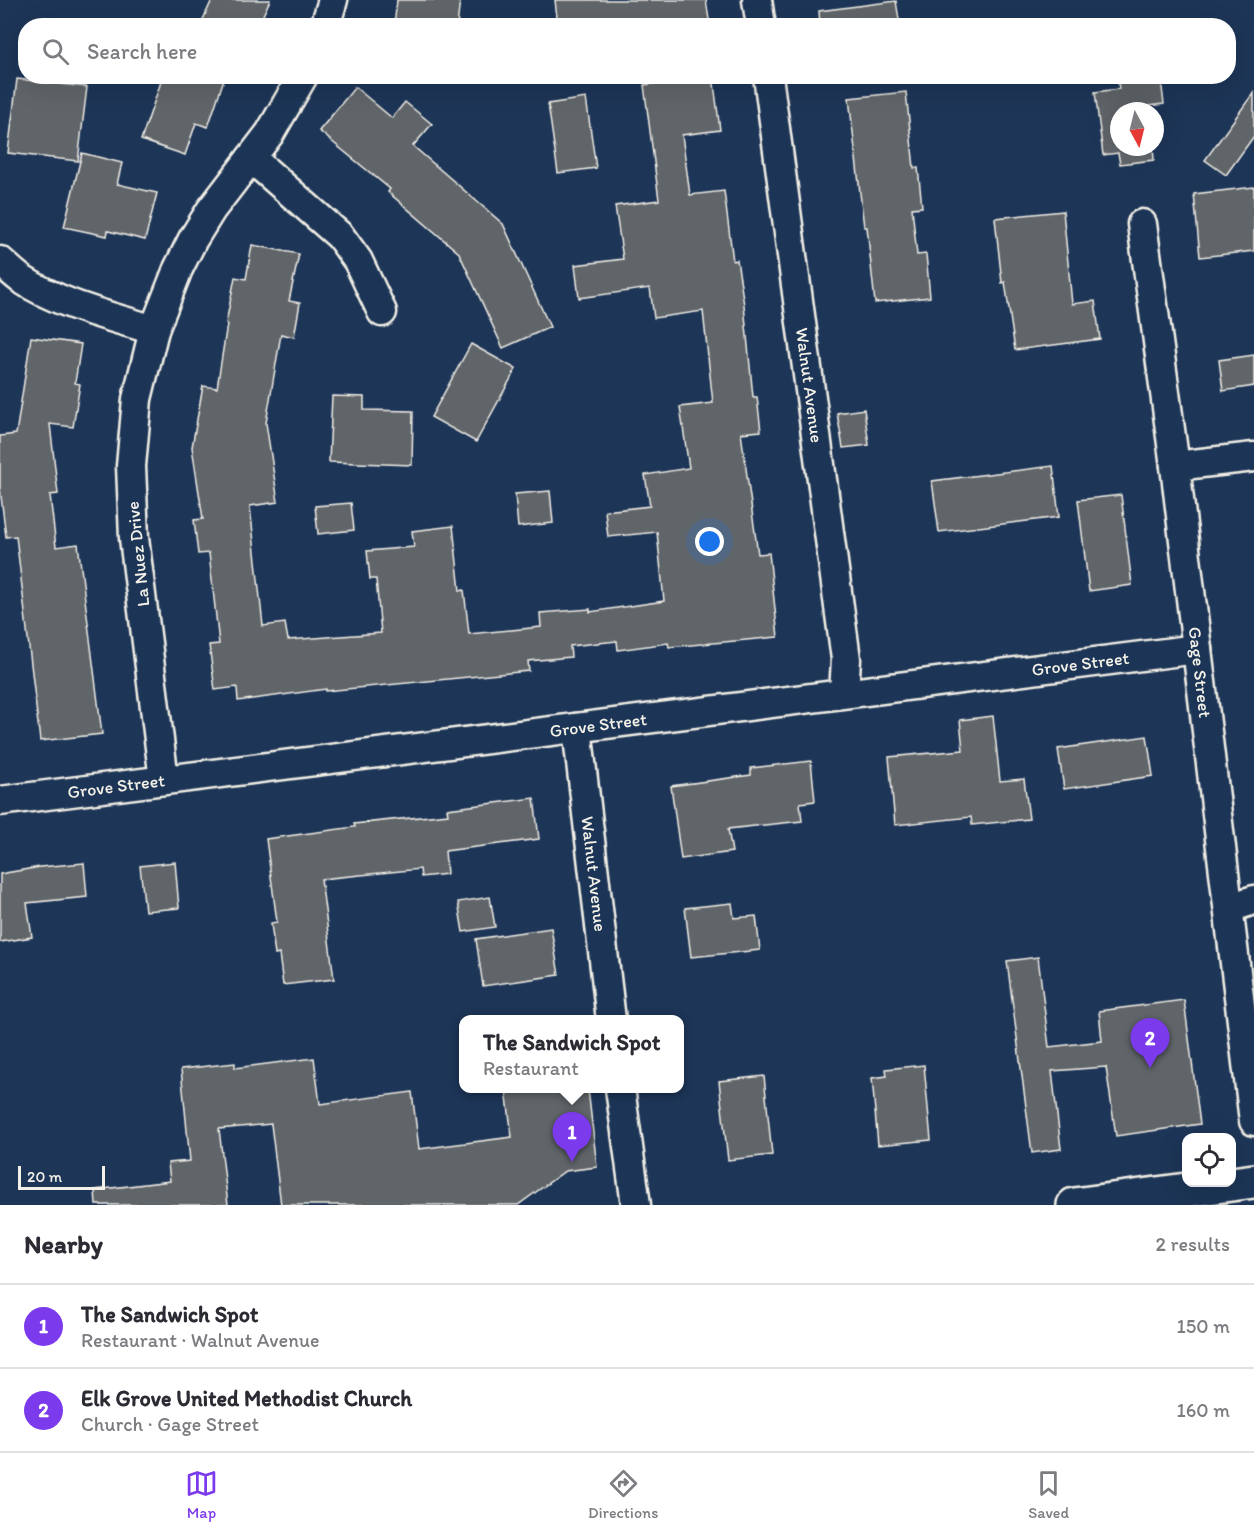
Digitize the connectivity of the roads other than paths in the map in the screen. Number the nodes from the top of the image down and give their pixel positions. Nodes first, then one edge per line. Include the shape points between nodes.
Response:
1 (333, 0) edge
2 (757, 0) edge
3 (327, 18) edge
4 (760, 18) edge
5 (298, 84) edge
6 (769, 84) edge
7 (251, 158) junction
8 (1142, 224) dead end
9 (0, 261) edge
10 (382, 312) dead end
11 (154, 330) junction
12 (1254, 457) edge
13 (1175, 466) junction
14 (1197, 649) junction
15 (844, 693) junction
16 (577, 728) junction
17 (164, 780) junction
18 (0, 801) edge
19 (1241, 904) edge
20 (610, 1015) edge
21 (621, 1093) edge
22 (1254, 1121) edge
23 (1254, 1181) edge
24 (636, 1205) edge
25 (1074, 1205) edge

1 - 3 street
2 - 4 street
5 - 7 street, La Nuez Drive
6 - 15 street, Walnut Avenue via 846,659
7 - 10 street via 340,236 358,261
7 - 11 street, La Nuez Drive via 193,239
8 - 13 street, Gage Street
9 - 11 street via 20,279 47,294
11 - 17 street, La Nuez Drive via 137,399 130,466 134,538
12 - 13 street
13 - 14 street, Gage Street
14 - 15 street, Grove Street
14 - 19 street, Gage Street
15 - 16 street, Grove Street
16 - 17 street, Grove Street
16 - 20 street, Walnut Avenue
17 - 18 street, Grove Street
19 - 22 street, Gage Street
21 - 24 street
23 - 25 main road

